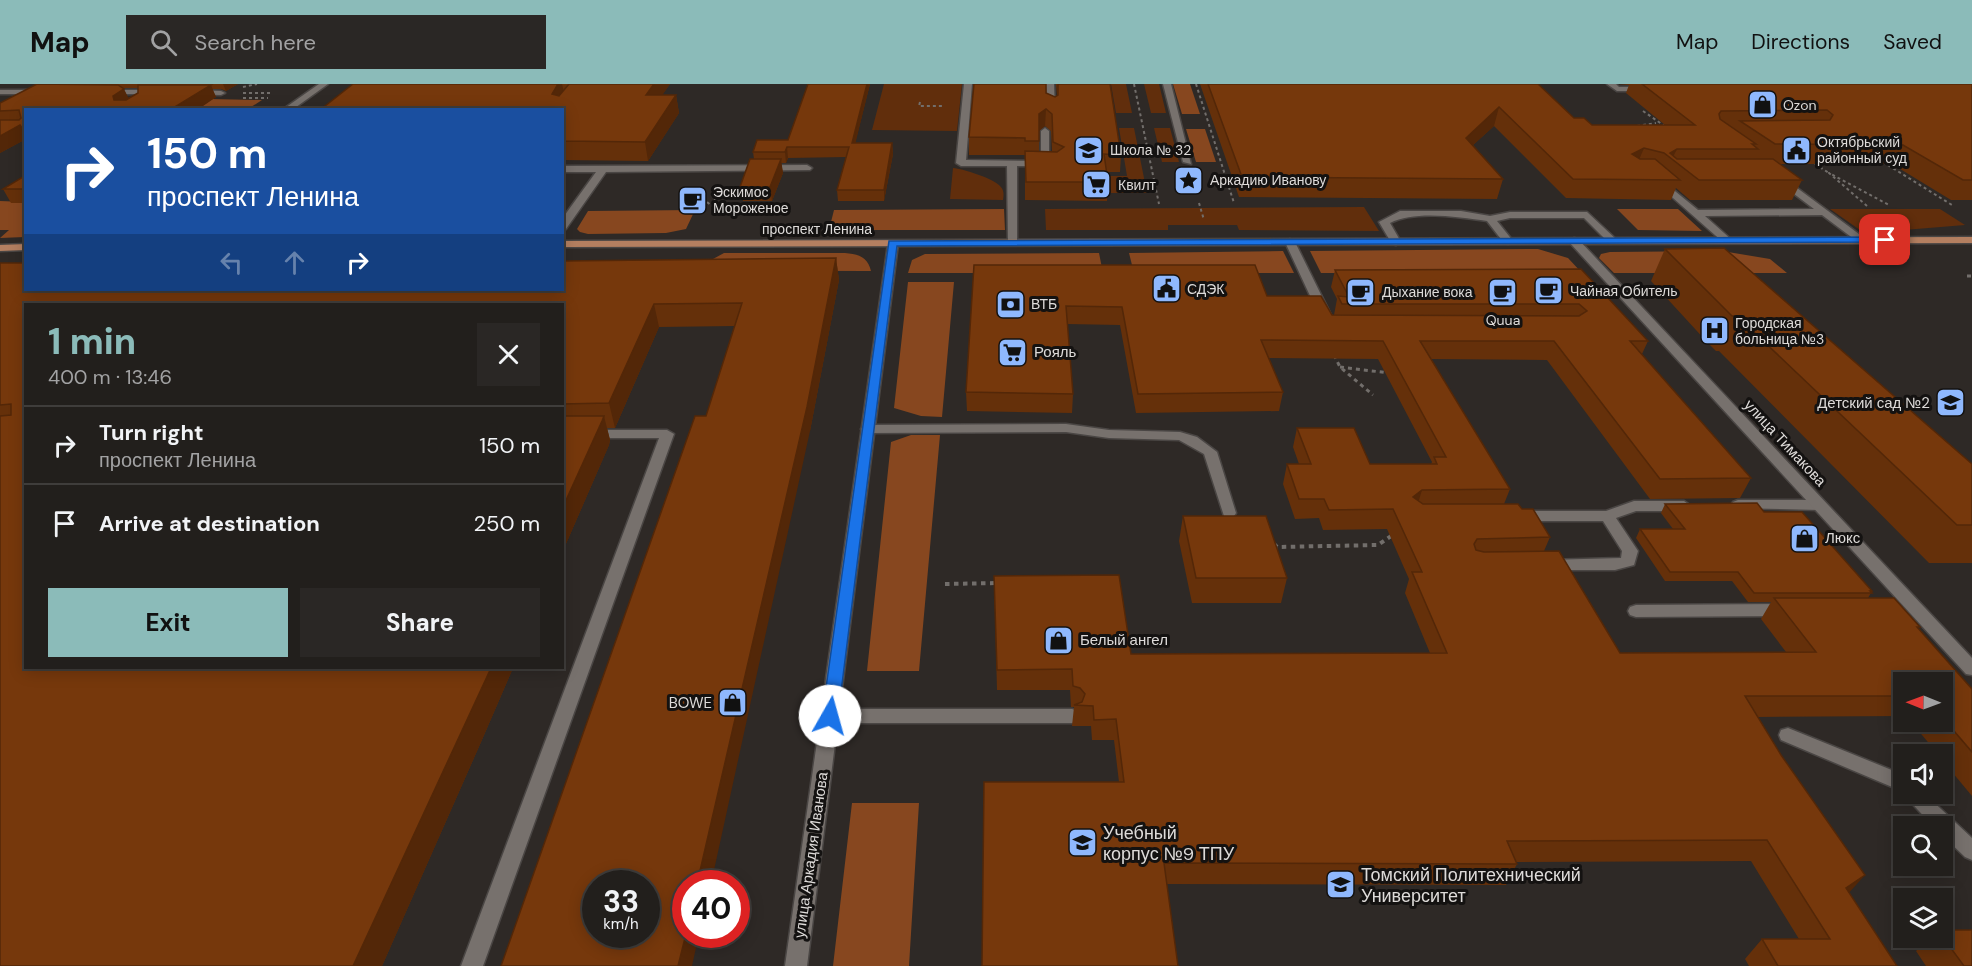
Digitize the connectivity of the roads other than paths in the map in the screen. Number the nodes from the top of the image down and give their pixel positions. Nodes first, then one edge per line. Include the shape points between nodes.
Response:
1 (324, 84) edge
2 (968, 84) edge
3 (1050, 84) edge
4 (1167, 84) edge
5 (1611, 84) edge
6 (1653, 89) edge
7 (0, 92) edge
8 (45, 92) edge
9 (103, 92) edge
10 (126, 92) junction
11 (174, 92) edge
12 (185, 93) edge
13 (221, 93) road end
14 (140, 100) edge
15 (289, 108) edge
16 (1052, 109) edge
17 (1045, 131) edge
18 (1188, 162) dead end
19 (1012, 163) junction
20 (807, 168) dead end
21 (564, 169) edge
22 (603, 169) junction
23 (1650, 173) edge
24 (1771, 173) edge
25 (1824, 212) junction
26 (1696, 213) junction
27 (1490, 219) junction
28 (564, 224) edge
29 (1862, 240) junction
30 (1972, 240) edge
31 (1508, 241) junction
32 (1574, 241) junction
33 (1613, 241) junction
34 (1728, 241) junction
35 (1290, 242) junction
36 (1396, 242) junction
37 (893, 243) junction
38 (1013, 243) junction
39 (564, 244) edge
40 (0, 248) edge
41 (24, 248) edge
42 (1332, 328) edge
43 (868, 429) junction
44 (564, 434) edge
45 (1820, 505) junction
46 (1704, 506) edge
47 (1727, 506) edge
48 (1229, 513) edge
49 (1505, 516) edge
50 (1607, 516) junction
51 (1534, 565) edge
52 (1801, 610) edge
53 (1893, 610) edge
54 (1917, 610) junction
55 (1636, 611) dead end
56 (1972, 669) edge
57 (830, 716) junction
58 (1072, 716) edge
59 (1788, 735) dead end
60 (1893, 779) edge
61 (1923, 804) edge
62 (1972, 851) edge
63 (472, 966) edge
64 (796, 966) edge

1 - 15 street
2 - 19 street via 961,163
3 - 16 street
4 - 18 street
5 - 6 street via 1617,89
7 - 8 street
9 - 10 street
10 - 11 street
10 - 14 street
12 - 13 street
17 - 19 street via 1051,164
19 - 38 street
20 - 22 street
21 - 22 street
22 - 28 street
23 - 26 street
24 - 25 street
25 - 26 street
25 - 29 street
26 - 34 street
27 - 31 street
27 - 33 street via 1510,215 1587,215
27 - 36 street via 1461,214 1400,214 1384,222
29 - 30 main road, проспект Ленина
29 - 34 main road, проспект Ленина
31 - 32 main road, проспект Ленина
31 - 36 main road, проспект Ленина
32 - 33 main road, проспект Ленина
32 - 45 street, улица Тимакова
33 - 34 main road, проспект Ленина
35 - 36 main road, проспект Ленина
35 - 38 main road, проспект Ленина
35 - 42 street
37 - 38 main road, проспект Ленина
37 - 39 main road, проспект Ленина
37 - 43 street, улица Аркадия Иванова
40 - 41 main road
43 - 48 street via 1066,428 1108,434 1180,436 1210,452
43 - 57 street, улица Аркадия Иванова
44 - 63 street via 666,434
45 - 47 street
45 - 54 street, улица Тимакова
46 - 50 street via 1634,506
49 - 50 street
50 - 51 street via 1630,551 1628,561 1615,565
52 - 55 street
53 - 54 street
54 - 56 street, улица Тимакова
57 - 58 street
57 - 64 street, улица Аркадия Иванова
59 - 60 street
61 - 62 street

